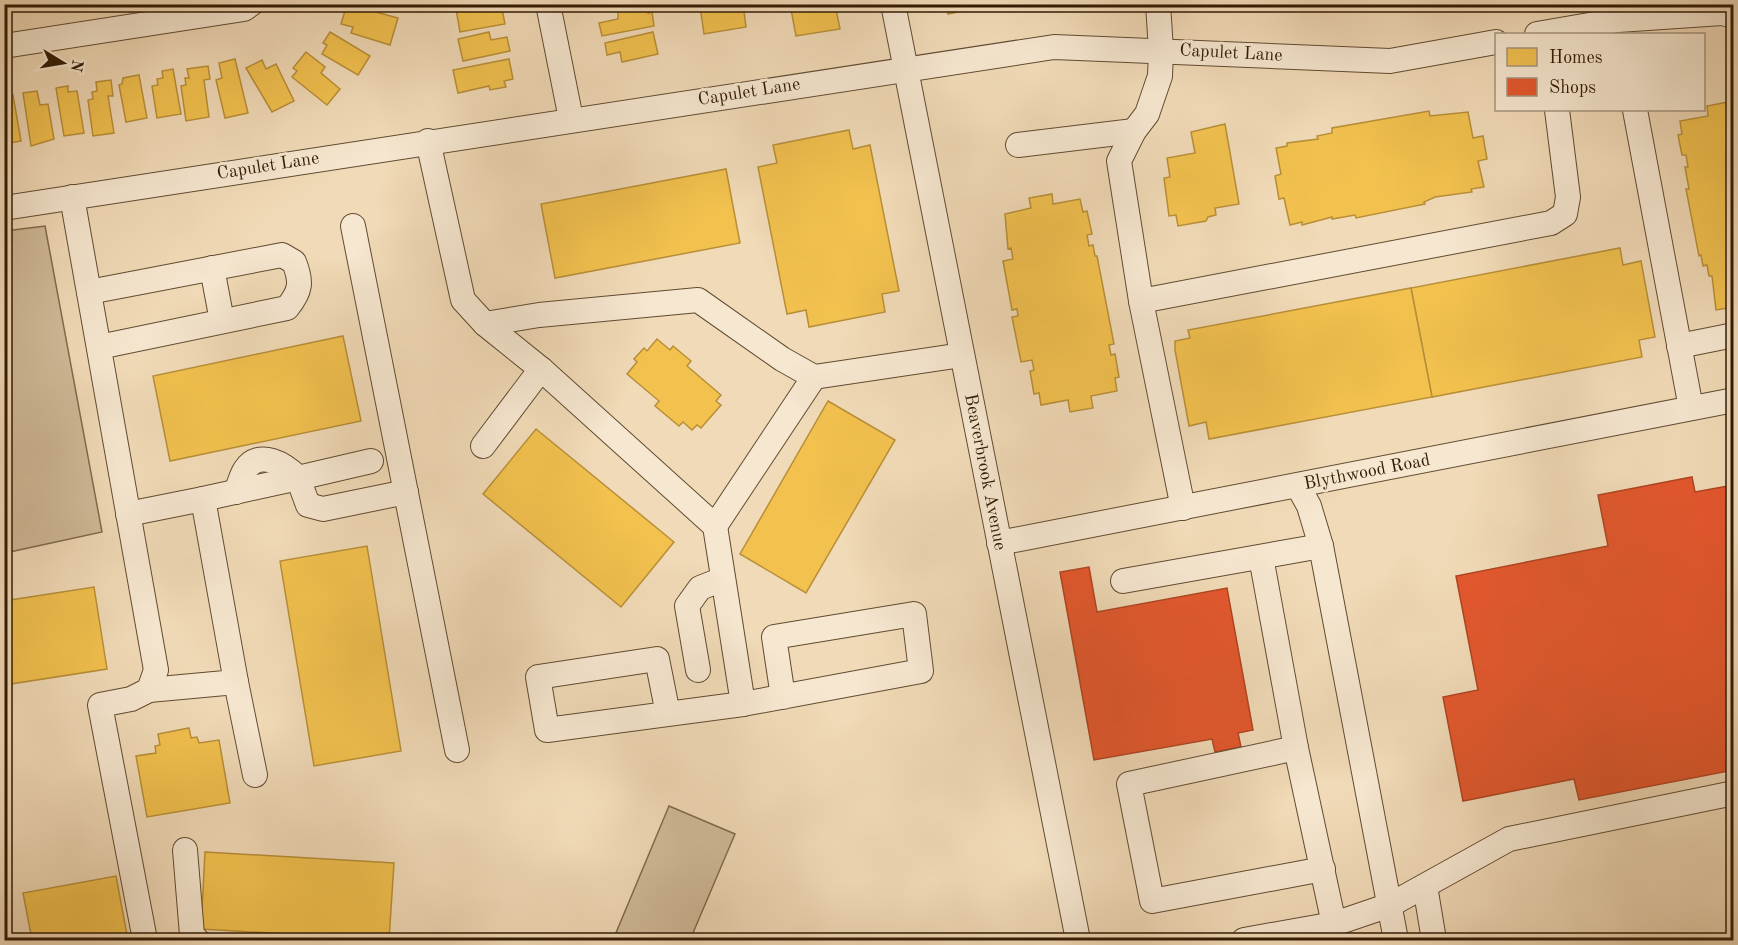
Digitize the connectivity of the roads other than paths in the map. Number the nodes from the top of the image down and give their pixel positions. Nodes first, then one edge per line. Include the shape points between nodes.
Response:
1 (251, 4) edge
2 (548, 4) edge
3 (893, 4) edge
4 (1158, 4) edge
5 (1734, 15) edge
6 (1619, 27) edge
7 (1549, 33) edge
8 (1495, 42) edge
9 (4, 46) edge
10 (1161, 50) junction
11 (906, 69) junction
12 (1557, 111) edge
13 (1635, 111) edge
14 (571, 119) junction
15 (1134, 131) junction
16 (428, 141) junction
17 (1018, 145) dead end
18 (72, 197) junction
19 (4, 208) edge
20 (353, 226) dead end
21 (212, 268) junction
22 (89, 292) junction
23 (1141, 301) junction
24 (222, 321) junction
25 (485, 324) junction
26 (1734, 335) edge
27 (1679, 346) junction
28 (99, 347) junction
29 (962, 355) junction
30 (541, 369) junction
31 (814, 376) junction
32 (1734, 400) edge
33 (1691, 408) junction
34 (483, 446) dead end
35 (371, 461) dead end
36 (298, 478) junction
37 (1298, 486) junction
38 (406, 492) junction
39 (203, 499) junction
40 (1183, 508) junction
41 (128, 514) junction
42 (715, 526) junction
43 (999, 543) junction
44 (1321, 546) junction
45 (1261, 557) junction
46 (723, 579) junction
47 (1123, 580) dead end
48 (698, 670) dead end
49 (236, 682) junction
50 (149, 690) junction
51 (783, 697) junction
52 (743, 704) junction
53 (668, 714) junction
54 (1296, 748) junction
55 (457, 750) dead end
56 (255, 775) dead end
57 (1734, 793) edge
58 (185, 850) dead end
59 (1323, 869) junction
60 (1425, 886) junction
61 (1390, 905) junction
62 (1334, 924) junction
63 (145, 940) edge
64 (197, 940) edge
65 (1078, 940) edge
66 (1244, 940) edge
67 (1396, 940) edge
68 (1434, 940) edge

1 - 9 street via 244,9
2 - 14 street
3 - 11 street, Beaverbrook Avenue
4 - 10 street
5 - 6 street via 1722,13
6 - 7 street
8 - 10 street, Capulet Lane via 1390,61
10 - 11 street, Capulet Lane via 1054,47
10 - 15 street via 1160,76 1147,114
11 - 14 street, Capulet Lane
11 - 29 street, Beaverbrook Avenue
12 - 23 street via 1568,197 1566,213 1551,223
13 - 27 street
14 - 16 street, Capulet Lane
15 - 17 street
15 - 23 street via 1119,161
16 - 18 street, Capulet Lane
16 - 25 street via 463,300
18 - 19 street, Capulet Lane
18 - 22 street
20 - 38 street
21 - 22 street
21 - 24 street
21 - 24 street via 282,255 294,262 301,280 298,294 287,308
22 - 28 street
23 - 40 street
24 - 28 street
25 - 30 street
25 - 31 street via 698,300 782,359
26 - 27 street
27 - 33 street
28 - 41 street
29 - 31 street
29 - 43 street, Beaverbrook Avenue
30 - 34 street
30 - 42 street
31 - 42 street
32 - 33 street, Blythwood Road
33 - 37 street, Blythwood Road
35 - 36 street
36 - 38 street via 308,506 323,509
36 - 39 street
37 - 40 street, Blythwood Road
37 - 44 street via 1309,506
38 - 55 street
39 - 41 street
39 - 49 street
40 - 43 street, Blythwood Road
41 - 50 street via 156,670
42 - 46 street
43 - 65 street, Beaverbrook Avenue
44 - 45 street
44 - 61 street
45 - 47 street
45 - 54 street
46 - 48 street via 700,588 687,606
46 - 52 street
49 - 50 street
49 - 56 street
50 - 63 street via 131,699 100,705
51 - 51 street via 921,671 914,614 774,637
51 - 52 street
52 - 53 street
53 - 53 street via 547,730 538,677 657,659
54 - 59 street
54 - 59 street via 1129,784 1152,901
57 - 60 street via 1509,839
58 - 64 street via 192,934
59 - 62 street
60 - 61 street
60 - 68 street
61 - 62 street
61 - 67 street
62 - 66 street

